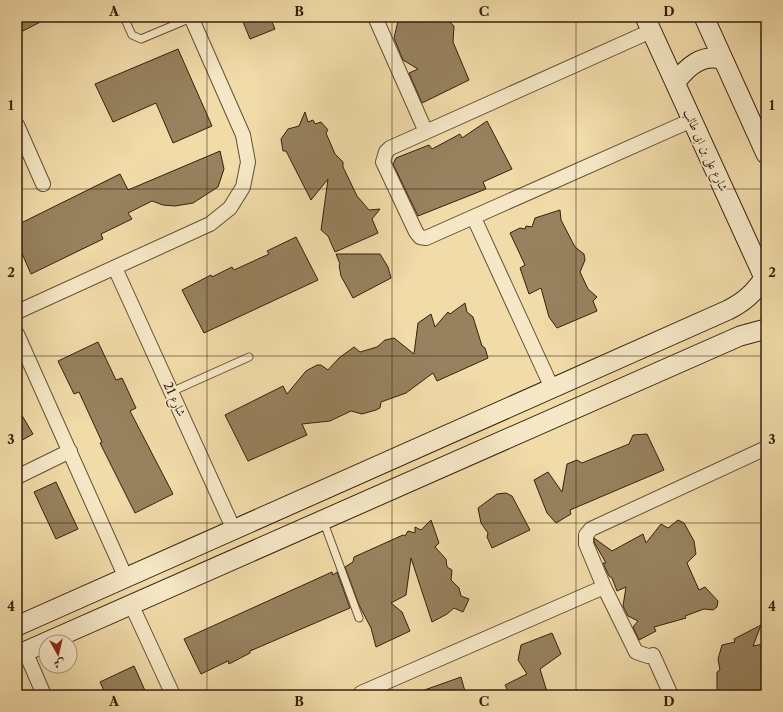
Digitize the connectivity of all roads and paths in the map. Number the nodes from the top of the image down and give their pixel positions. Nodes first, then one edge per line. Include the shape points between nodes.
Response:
1 (124, 17) edge
2 (191, 17) edge
3 (375, 17) edge
4 (704, 17) edge
5 (648, 24) edge
6 (723, 60) junction
7 (675, 83) junction
8 (692, 120) junction
9 (17, 125) edge
10 (426, 132) junction
11 (766, 154) edge
12 (44, 184) dead end
13 (474, 218) junction
14 (115, 268) junction
15 (765, 280) edge
16 (17, 312) edge
17 (766, 328) edge
18 (17, 334) edge
19 (249, 357) dead end
20 (552, 388) junction
21 (172, 392) junction
22 (766, 448) edge
23 (70, 451) junction
24 (17, 477) edge
25 (323, 520) junction
26 (234, 530) junction
27 (128, 577) junction
28 (604, 587) junction
29 (154, 594) junction
30 (128, 606) junction
31 (359, 618) dead end
32 (17, 626) edge
33 (21, 653) edge
34 (361, 693) dead end
35 (44, 695) edge
36 (173, 695) edge
37 (671, 695) edge

1 - 2 lane via 132,35 141,39
2 - 14 street via 243,135 248,162 243,187 230,208 210,224
3 - 10 street
4 - 6 street
5 - 7 street, شارع على بن ابى طالب
5 - 10 street
6 - 7 street via 714,58 693,64
6 - 11 street
7 - 8 street, شارع على بن ابى طالب
8 - 13 street
8 - 15 street, شارع على بن ابى طالب
9 - 12 street
10 - 13 street via 390,148 383,157 383,162 416,232 420,237 426,238
13 - 20 street
14 - 16 street
14 - 21 street, شارع 21
15 - 20 street via 732,308
17 - 25 street via 740,336
18 - 23 street
19 - 21 lane
20 - 26 street
21 - 26 street, شارع 21
22 - 28 street via 590,529 586,535 586,544
23 - 24 street
23 - 27 street
25 - 29 street
25 - 31 lane
26 - 27 street
27 - 29 street via 141,576 143,585
27 - 30 street via 125,593
27 - 32 street
28 - 34 street
28 - 37 street via 636,652 650,655
29 - 30 street
30 - 33 street
30 - 36 street
33 - 35 street

